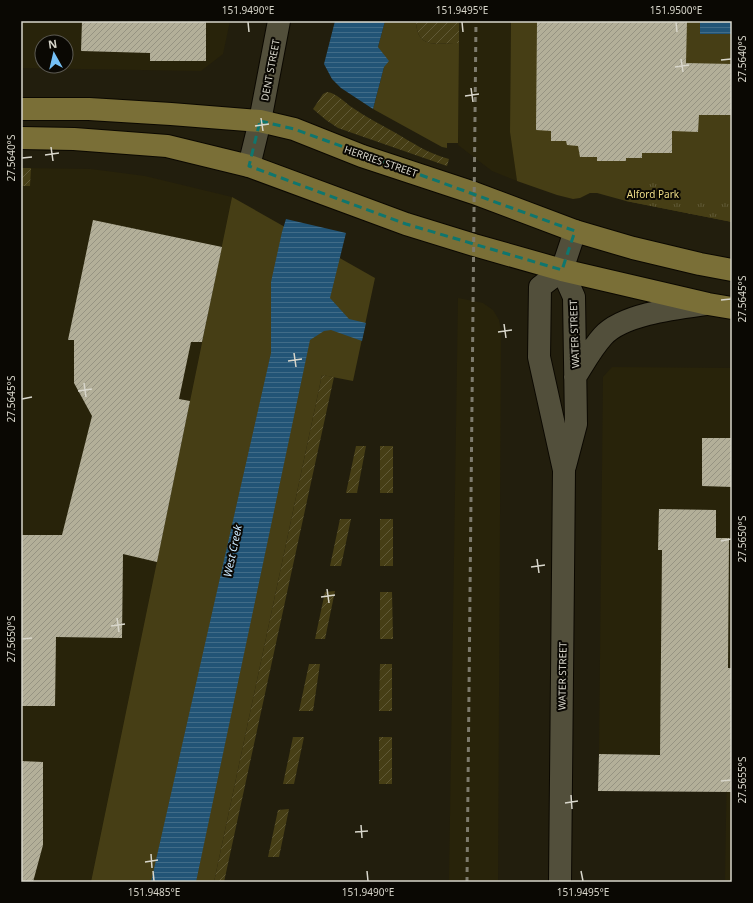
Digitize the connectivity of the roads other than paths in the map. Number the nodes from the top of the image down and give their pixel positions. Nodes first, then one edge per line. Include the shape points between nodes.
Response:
1 (279, 21) edge
2 (21, 110) edge
3 (260, 121) junction
4 (21, 138) edge
5 (249, 166) junction
6 (575, 230) junction
7 (562, 270) junction
8 (732, 270) edge
9 (708, 304) junction
10 (732, 308) edge
11 (575, 377) junction
12 (564, 470) junction
13 (560, 882) edge

1 - 3 street, DENT STREET
2 - 3 main road, HERRIES STREET via 89,110
3 - 5 street, DENT STREET
3 - 6 main road, HERRIES STREET via 294,129 362,156
4 - 5 main road via 167,146
5 - 7 main road via 406,224
6 - 7 street
6 - 8 main road, HERRIES STREET via 641,250
7 - 9 main road
7 - 11 street, WATER STREET via 574,298
7 - 12 street, WATER STREET via 540,287 539,357
9 - 10 main road
9 - 11 street, WATER STREET via 665,309 617,324 603,335
11 - 12 street, WATER STREET via 576,424
12 - 13 street, WATER STREET

